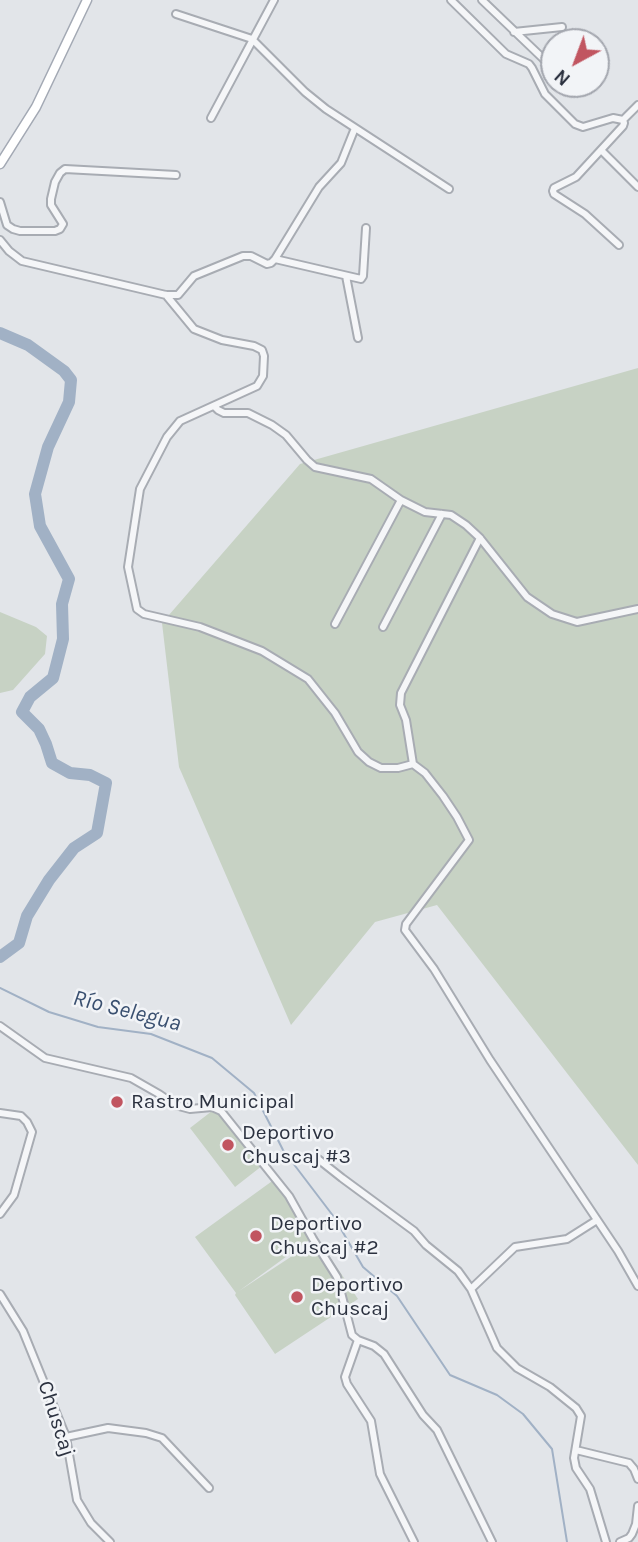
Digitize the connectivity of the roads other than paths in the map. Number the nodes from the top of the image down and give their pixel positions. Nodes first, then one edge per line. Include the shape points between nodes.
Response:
1 (87, 0) edge
2 (274, 0) edge
3 (451, 0) edge
4 (482, 0) edge
5 (176, 14) dead end
6 (562, 27) dead end
7 (514, 32) junction
8 (252, 39) junction
9 (540, 56) edge
10 (638, 105) edge
11 (211, 118) dead end
12 (623, 120) junction
13 (355, 128) junction
14 (601, 150) junction
15 (0, 164) edge
16 (176, 175) dead end
17 (638, 187) edge
18 (449, 190) dead end
19 (0, 202) edge
20 (366, 228) dead end
21 (0, 240) edge
22 (620, 245) dead end
23 (275, 259) junction
24 (346, 276) junction
25 (166, 295) junction
26 (358, 338) dead end
27 (214, 406) junction
28 (401, 500) junction
29 (442, 514) junction
30 (481, 538) junction
31 (638, 608) edge
32 (335, 624) dead end
33 (383, 627) dead end
34 (413, 764) junction
35 (0, 1026) edge
36 (0, 1113) edge
37 (318, 1159) dead end
38 (0, 1214) edge
39 (597, 1220) junction
40 (638, 1286) edge
41 (471, 1289) junction
42 (0, 1294) edge
43 (358, 1340) junction
44 (66, 1437) junction
45 (576, 1450) junction
46 (638, 1479) edge
47 (209, 1488) dead end
48 (638, 1506) edge
49 (110, 1542) edge
50 (414, 1542) edge
51 (492, 1542) edge
52 (606, 1542) edge
53 (620, 1542) edge

1 - 15 main road via 36,107
2 - 8 street
3 - 12 street via 506,54 528,64 545,94 575,124 583,127 613,118
4 - 7 street
5 - 8 street
6 - 7 street
7 - 9 street
8 - 11 street
8 - 13 street via 305,92
10 - 12 street
12 - 14 street
13 - 18 street
13 - 23 street via 341,163 319,187
14 - 17 street
14 - 22 street via 576,177 553,191
16 - 19 street via 65,169 55,182 51,199 63,223 55,231 13,229 7,225
20 - 24 street via 363,276
21 - 25 street via 22,261
23 - 24 street
23 - 25 street via 267,264 247,255 194,276 178,295
24 - 26 street
25 - 27 street via 194,329 262,350 263,376 257,386
27 - 28 street via 224,413 261,418 286,435 315,467 371,479
27 - 34 street via 180,421 140,489 128,567 137,609 261,651 308,679 369,762 381,768
28 - 29 street via 425,512
28 - 32 street
29 - 30 street via 451,515
29 - 33 street
30 - 31 street via 527,597 552,614 577,622
30 - 34 street via 401,693
34 - 39 street via 443,796 469,839 405,930
35 - 43 street via 45,1058 131,1077 175,1105 221,1111 289,1196 337,1277 352,1335
36 - 38 street via 20,1116 32,1132 14,1195
37 - 41 street via 414,1231
39 - 40 street
39 - 41 street via 567,1239 515,1247
41 - 45 street via 497,1348 517,1368 576,1408 580,1416
42 - 44 street, Chuscaj via 23,1331
43 - 50 street via 345,1377 371,1421 380,1474
43 - 51 street via 384,1354 437,1430
44 - 47 street via 108,1428 162,1438
44 - 49 street, Chuscaj via 77,1500
45 - 46 street via 629,1463
45 - 52 street via 576,1468 590,1489
48 - 53 street via 632,1534

